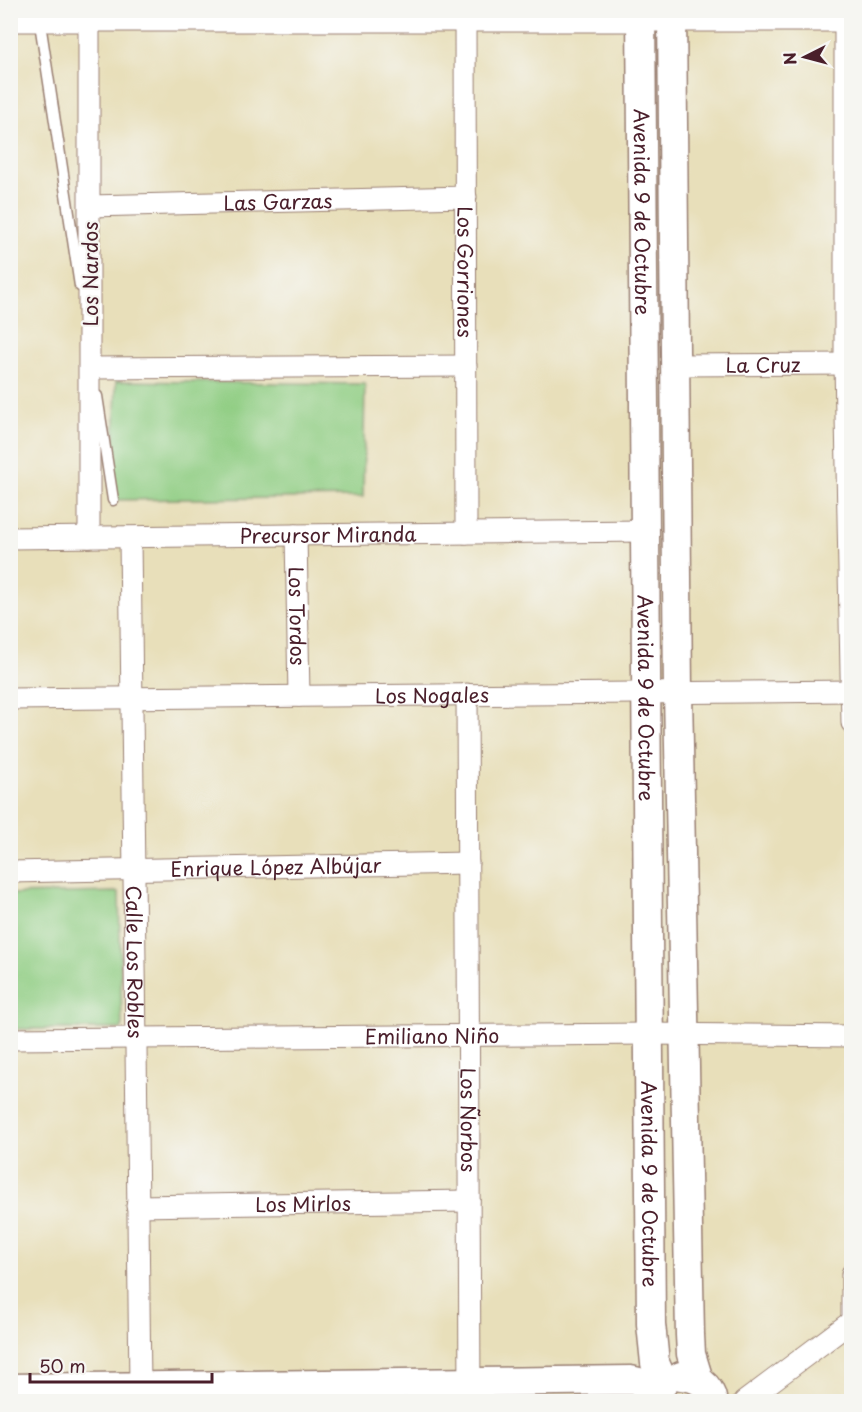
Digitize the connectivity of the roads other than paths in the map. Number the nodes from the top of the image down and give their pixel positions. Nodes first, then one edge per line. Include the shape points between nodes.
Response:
1 (38, 10) edge
2 (641, 15) edge
3 (672, 15) edge
4 (89, 16) edge
5 (465, 16) edge
6 (847, 17) edge
7 (10, 21) edge
8 (466, 197) junction
9 (90, 206) junction
10 (848, 364) edge
11 (676, 365) junction
12 (466, 366) junction
13 (91, 368) junction
14 (113, 500) dead end
15 (645, 531) junction
16 (466, 533) junction
17 (296, 535) junction
18 (89, 537) junction
19 (10, 538) edge
20 (130, 538) junction
21 (851, 691) edge
22 (678, 692) junction
23 (647, 693) junction
24 (467, 694) junction
25 (299, 696) junction
26 (132, 698) junction
27 (10, 699) edge
28 (852, 723) edge
29 (468, 863) junction
30 (134, 870) junction
31 (10, 872) edge
32 (648, 1034) junction
33 (683, 1034) junction
34 (468, 1036) junction
35 (852, 1036) edge
36 (10, 1039) edge
37 (136, 1039) junction
38 (469, 1201) junction
39 (137, 1206) junction
40 (852, 1274) edge
41 (851, 1322) edge
42 (10, 1388) edge
43 (151, 1391) edge
44 (470, 1391) edge
45 (660, 1391) edge
46 (706, 1391) edge
47 (744, 1401) edge

1 - 14 lane
2 - 3 street
2 - 5 street
2 - 15 street, Avenida 9 de Octubre
3 - 6 street
3 - 11 street, Avenida 9 de Octubre
4 - 5 street
4 - 7 street
4 - 9 street, Los Nardos
5 - 8 street, Los Gorriones
6 - 10 street
8 - 9 street, Las Garzas
8 - 12 street, Los Gorriones
9 - 13 street, Los Nardos
10 - 11 street, La Cruz
10 - 21 street
11 - 22 street, Avenida 9 de Octubre
12 - 13 street
12 - 16 street, Los Gorriones
13 - 18 street, Los Nardos
15 - 16 street, Precursor Miranda
15 - 23 street, Avenida 9 de Octubre
16 - 17 street, Precursor Miranda
17 - 20 street, Precursor Miranda
17 - 25 street, Los Tordos
18 - 19 street, Precursor Miranda
18 - 20 street, Precursor Miranda
20 - 26 street, Calle Los Robles
21 - 22 street, Los Nogales
21 - 28 street
22 - 23 street, Los Nogales
22 - 33 street, Avenida 9 de Octubre
23 - 24 street, Los Nogales
23 - 32 street, Avenida 9 de Octubre
24 - 25 street, Los Nogales
24 - 29 street, Los Ñorbos
25 - 26 street, Los Nogales
26 - 27 street, Los Nogales
26 - 30 street, Calle Los Robles
29 - 30 street, Enrique López Albújar
29 - 34 street, Los Ñorbos
30 - 31 street, Enrique López Albújar
30 - 37 street, Calle Los Robles
32 - 33 street, Emiliano Niño
32 - 34 street, Emiliano Niño
32 - 45 street, Avenida 9 de Octubre via 652,1346
33 - 35 street, Emiliano Niño
33 - 46 street, Avenida 9 de Octubre via 691,1354
34 - 37 street, Emiliano Niño
34 - 38 street, Los Ñorbos
36 - 37 street, Emiliano Niño
37 - 39 street, Calle Los Robles
38 - 39 street, Los Mirlos
38 - 44 street, Los Ñorbos
39 - 43 street, Calle Los Robles
40 - 41 street
41 - 47 street
42 - 43 street
43 - 44 street
44 - 45 street via 631,1380
45 - 46 street via 681,1376

